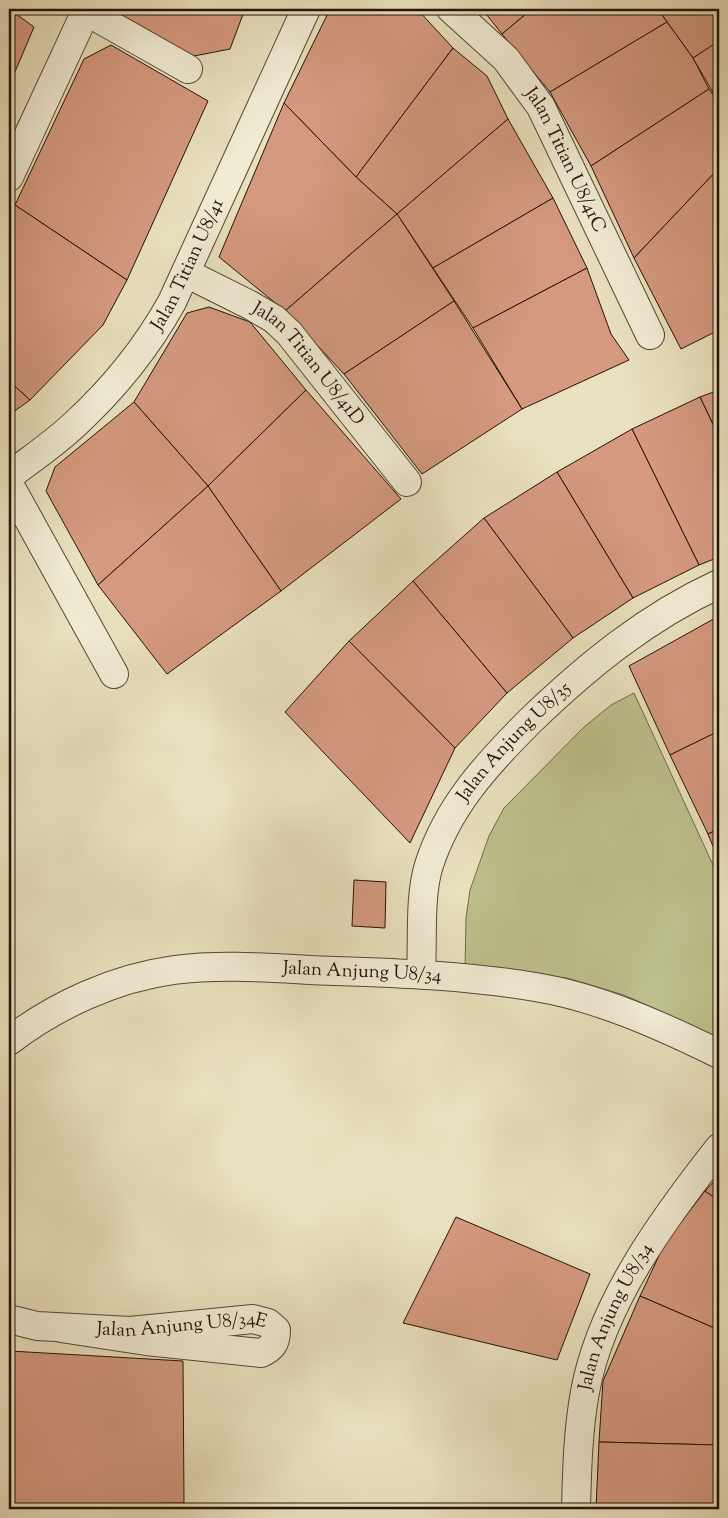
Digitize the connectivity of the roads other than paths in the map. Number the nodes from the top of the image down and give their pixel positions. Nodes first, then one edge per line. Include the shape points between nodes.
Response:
1 (306, 9) edge
2 (451, 9) edge
3 (84, 10) edge
4 (188, 69) dead end
5 (9, 177) edge
6 (186, 272) junction
7 (650, 335) dead end
8 (9, 476) edge
9 (407, 482) dead end
10 (9, 484) edge
11 (719, 584) edge
12 (114, 674) dead end
13 (421, 974) junction
14 (9, 1041) edge
15 (719, 1054) edge
16 (719, 1148) edge
17 (9, 1319) edge
18 (61, 1328) junction
19 (576, 1509) edge

1 - 6 street, Jalan Titian U8/41
2 - 7 street, Jalan Titian U8/41C via 506,59 540,107
3 - 4 street
3 - 5 street
6 - 8 street, Jalan Titian U8/41 via 156,330 134,360 74,425
6 - 9 street, Jalan Titian U8/41D via 274,319
10 - 12 street
11 - 13 street, Jalan Anjung U8/35 via 684,600 618,642 560,692 482,770 441,831 428,868
13 - 14 street, Jalan Anjung U8/34 via 223,967 173,970 142,977 64,1005
13 - 15 street, Jalan Anjung U8/34 via 536,987 577,997 656,1026
16 - 19 street, Jalan Anjung U8/34 via 665,1219 639,1260 598,1346 585,1391
17 - 18 street, Jalan Anjung U8/34E
18 - 18 street, Jalan Anjung U8/34E via 130,1331 253,1320 268,1323 276,1330 276,1339 271,1348 261,1352 146,1341

